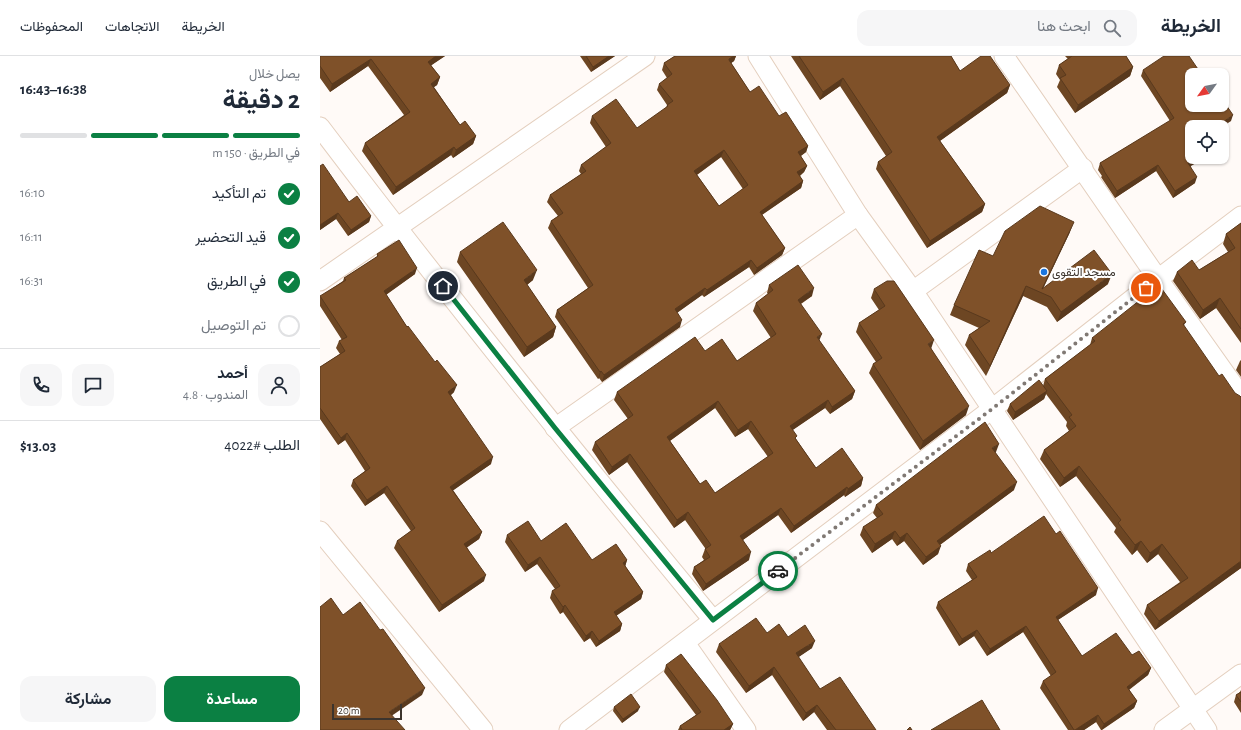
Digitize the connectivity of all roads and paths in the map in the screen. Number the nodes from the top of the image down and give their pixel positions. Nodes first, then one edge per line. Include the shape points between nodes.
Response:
1 (645, 56) edge
2 (758, 56) edge
3 (1004, 56) edge
4 (320, 127) edge
5 (1083, 168) junction
6 (858, 215) junction
7 (1241, 216) edge
8 (396, 228) junction
9 (1158, 279) junction
10 (320, 280) edge
11 (913, 291) junction
12 (1241, 396) edge
13 (992, 409) junction
14 (555, 428) junction
15 (320, 531) edge
16 (713, 620) junction
17 (685, 643) junction
18 (1241, 674) edge
19 (1193, 710) junction
20 (483, 730) edge
21 (569, 730) edge
22 (746, 730) edge
23 (1164, 730) edge
24 (1207, 730) edge

1 - 8 street
2 - 6 street
3 - 5 street
4 - 8 street
5 - 9 street
5 - 11 street
6 - 11 street
6 - 14 street
7 - 9 street
8 - 10 street
8 - 14 street
9 - 12 street
9 - 13 street
11 - 13 street
13 - 16 street
13 - 19 street
14 - 16 street
15 - 20 street
16 - 17 street
17 - 21 street
17 - 22 street
18 - 19 street
19 - 23 street
19 - 24 street

